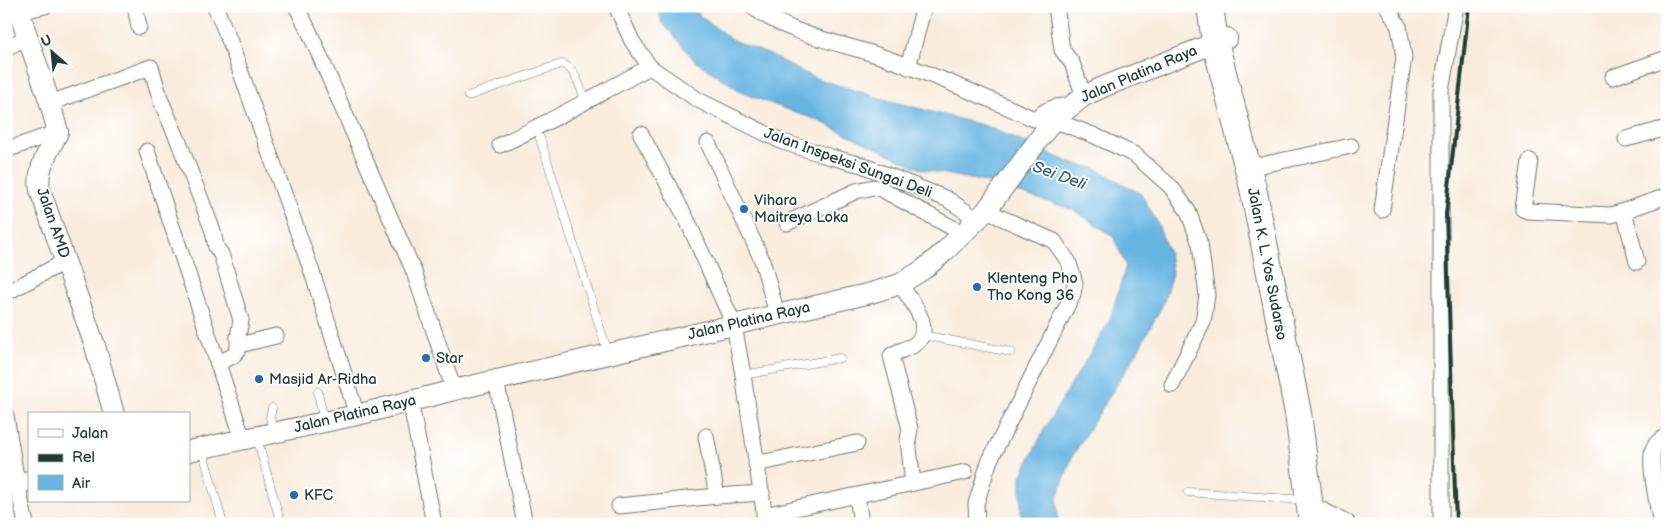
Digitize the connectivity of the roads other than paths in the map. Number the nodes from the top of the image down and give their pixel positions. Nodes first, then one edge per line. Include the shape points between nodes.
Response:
1 (45, 6) edge
2 (135, 6) edge
3 (215, 6) edge
4 (616, 6) edge
5 (752, 6) edge
6 (924, 6) edge
7 (1056, 6) edge
8 (1210, 6) edge
9 (1222, 6) edge
10 (1387, 6) edge
11 (1456, 6) edge
12 (303, 8) edge
13 (18, 9) edge
14 (139, 27) dead end
15 (27, 38) junction
16 (1221, 40) junction
17 (6, 48) edge
18 (1667, 58) edge
19 (650, 67) junction
20 (908, 67) junction
21 (1613, 76) dead end
22 (468, 96) dead end
23 (586, 100) junction
24 (1077, 101) junction
25 (50, 102) junction
26 (1050, 123) junction
27 (1667, 128) edge
28 (58, 132) junction
29 (641, 134) dead end
30 (540, 138) dead end
31 (1626, 139) dead end
32 (708, 143) dead end
33 (500, 145) dead end
34 (1351, 146) dead end
35 (6, 150) edge
36 (146, 151) dead end
37 (1530, 161) dead end
38 (1257, 166) junction
39 (1667, 196) edge
40 (1382, 210) dead end
41 (1624, 212) junction
42 (982, 215) junction
43 (788, 223) dead end
44 (962, 234) junction
45 (66, 261) junction
46 (1637, 262) dead end
47 (900, 284) junction
48 (6, 292) edge
49 (777, 314) junction
50 (734, 325) junction
51 (922, 335) junction
52 (276, 336) dead end
53 (239, 345) junction
54 (1011, 352) dead end
55 (608, 354) junction
56 (840, 358) dead end
57 (218, 363) junction
58 (744, 375) junction
59 (496, 380) junction
60 (1172, 385) dead end
61 (454, 390) junction
62 (318, 392) dead end
63 (410, 400) junction
64 (272, 408) dead end
65 (113, 412) edge
66 (357, 415) junction
67 (6, 416) edge
68 (324, 422) junction
69 (257, 436) junction
70 (706, 436) dead end
71 (1667, 436) edge
72 (857, 443) dead end
73 (195, 450) edge
74 (756, 464) junction
75 (965, 472) dead end
76 (17, 483) edge
77 (913, 483) junction
78 (1188, 492) dead end
79 (762, 493) junction
80 (717, 496) junction
81 (857, 496) junction
82 (619, 506) dead end
83 (1321, 515) edge
84 (765, 519) edge
85 (26, 524) edge
86 (222, 524) edge
87 (281, 524) edge
88 (434, 524) edge
89 (525, 524) edge
90 (861, 524) edge
91 (977, 524) edge
92 (1441, 524) edge
93 (1661, 524) edge

1 - 13 street
2 - 14 street
3 - 66 street via 313,275
4 - 19 street, Jalan Inspeksi Sungai Deli via 632,41
5 - 20 street via 787,28
6 - 20 street
7 - 24 street via 1062,50 1072,63
8 - 16 highway, Jalan K. L. Yos Sudarso
9 - 16 highway, Jalan K. L. Yos Sudarso
10 - 40 street via 1399,27 1404,57
11 - 92 street via 1441,91
12 - 61 street via 414,272
13 - 15 main road
15 - 17 street
15 - 25 main road
16 - 24 main road, Jalan Platina Raya via 1103,87
16 - 38 highway, Jalan K. L. Yos Sudarso
16 - 83 highway, Jalan K. L. Yos Sudarso
18 - 21 street
19 - 23 street
19 - 42 street, Jalan Inspeksi Sungai Deli via 698,100 783,142 862,165
20 - 24 street via 1034,118 1049,108
22 - 23 lane via 560,64 572,70
23 - 33 street
24 - 26 main road, Jalan Platina Raya
25 - 28 main road
25 - 53 street via 151,67 161,101 213,231 240,314
26 - 42 main road, Jalan Platina Raya
26 - 60 street via 1093,135 1136,155 1171,187 1188,211 1200,244 1207,295 1203,322
27 - 31 street
28 - 35 street
28 - 45 main road, Jalan AMD via 42,163 39,182
29 - 50 street via 687,220
30 - 55 lane
32 - 49 street via 762,260
34 - 38 street
36 - 57 street
37 - 41 street via 1525,210 1612,215
38 - 83 highway, Jalan K. L. Yos Sudarso via 1310,418
39 - 41 street
41 - 46 street
42 - 44 main road, Jalan Platina Raya
42 - 91 street, Jalan Inspeksi Sungai Deli via 1054,241 1068,261 1075,283 1074,294 989,462 976,504
43 - 44 street via 856,191 874,187
44 - 47 main road, Jalan Platina Raya via 929,265
45 - 48 street
45 - 65 main road, Jalan AMD
47 - 49 main road, Jalan Platina Raya
47 - 51 street via 922,318
49 - 50 main road, Jalan Platina Raya
50 - 55 main road, Jalan Platina Raya
50 - 58 street
51 - 54 lane
51 - 77 street via 913,345 891,356 910,429 908,440
52 - 53 street
53 - 57 street via 233,356
55 - 59 main road, Jalan Platina Raya
56 - 58 lane
57 - 69 street
58 - 74 street
59 - 61 main road, Jalan Platina Raya
59 - 89 street
61 - 63 main road, Jalan Platina Raya
62 - 68 lane
63 - 66 main road, Jalan Platina Raya
63 - 88 street
64 - 69 lane
66 - 68 main road, Jalan Platina Raya
67 - 76 street
68 - 69 main road, Jalan Platina Raya
69 - 73 main road, Jalan Platina Raya
69 - 87 lane
70 - 80 street
71 - 93 street via 1653,448 1651,460
72 - 74 street
73 - 86 lane
74 - 79 street
75 - 77 street
76 - 85 street
77 - 81 street
78 - 83 lane
79 - 80 street
79 - 84 street
80 - 82 street
81 - 84 street
81 - 90 street

